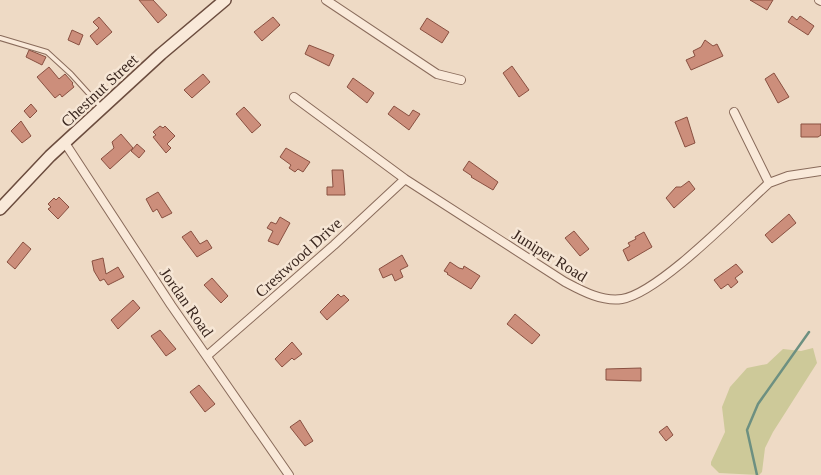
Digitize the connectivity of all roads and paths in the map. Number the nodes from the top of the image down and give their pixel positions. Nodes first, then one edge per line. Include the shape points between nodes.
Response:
1 (225, 0) edge
2 (326, 0) edge
3 (0, 38) edge
4 (461, 80) dead end
5 (294, 97) dead end
6 (102, 108) junction
7 (734, 112) dead end
8 (65, 143) junction
9 (821, 170) edge
10 (405, 179) junction
11 (769, 183) junction
12 (0, 209) edge
13 (208, 355) junction
14 (289, 475) edge

1 - 6 main road, Chestnut Street
2 - 4 street via 437,74
3 - 6 lane via 47,52
5 - 10 street, Juniper Road
6 - 8 main road, Chestnut Street
7 - 11 street
8 - 12 main road, Chestnut Street via 13,192
8 - 13 street, Jordan Road via 92,188
9 - 11 street, Juniper Road
10 - 11 street, Juniper Road via 565,282 584,293 606,299 640,294 684,260
10 - 13 street, Crestwood Drive
13 - 14 street, Jordan Road

